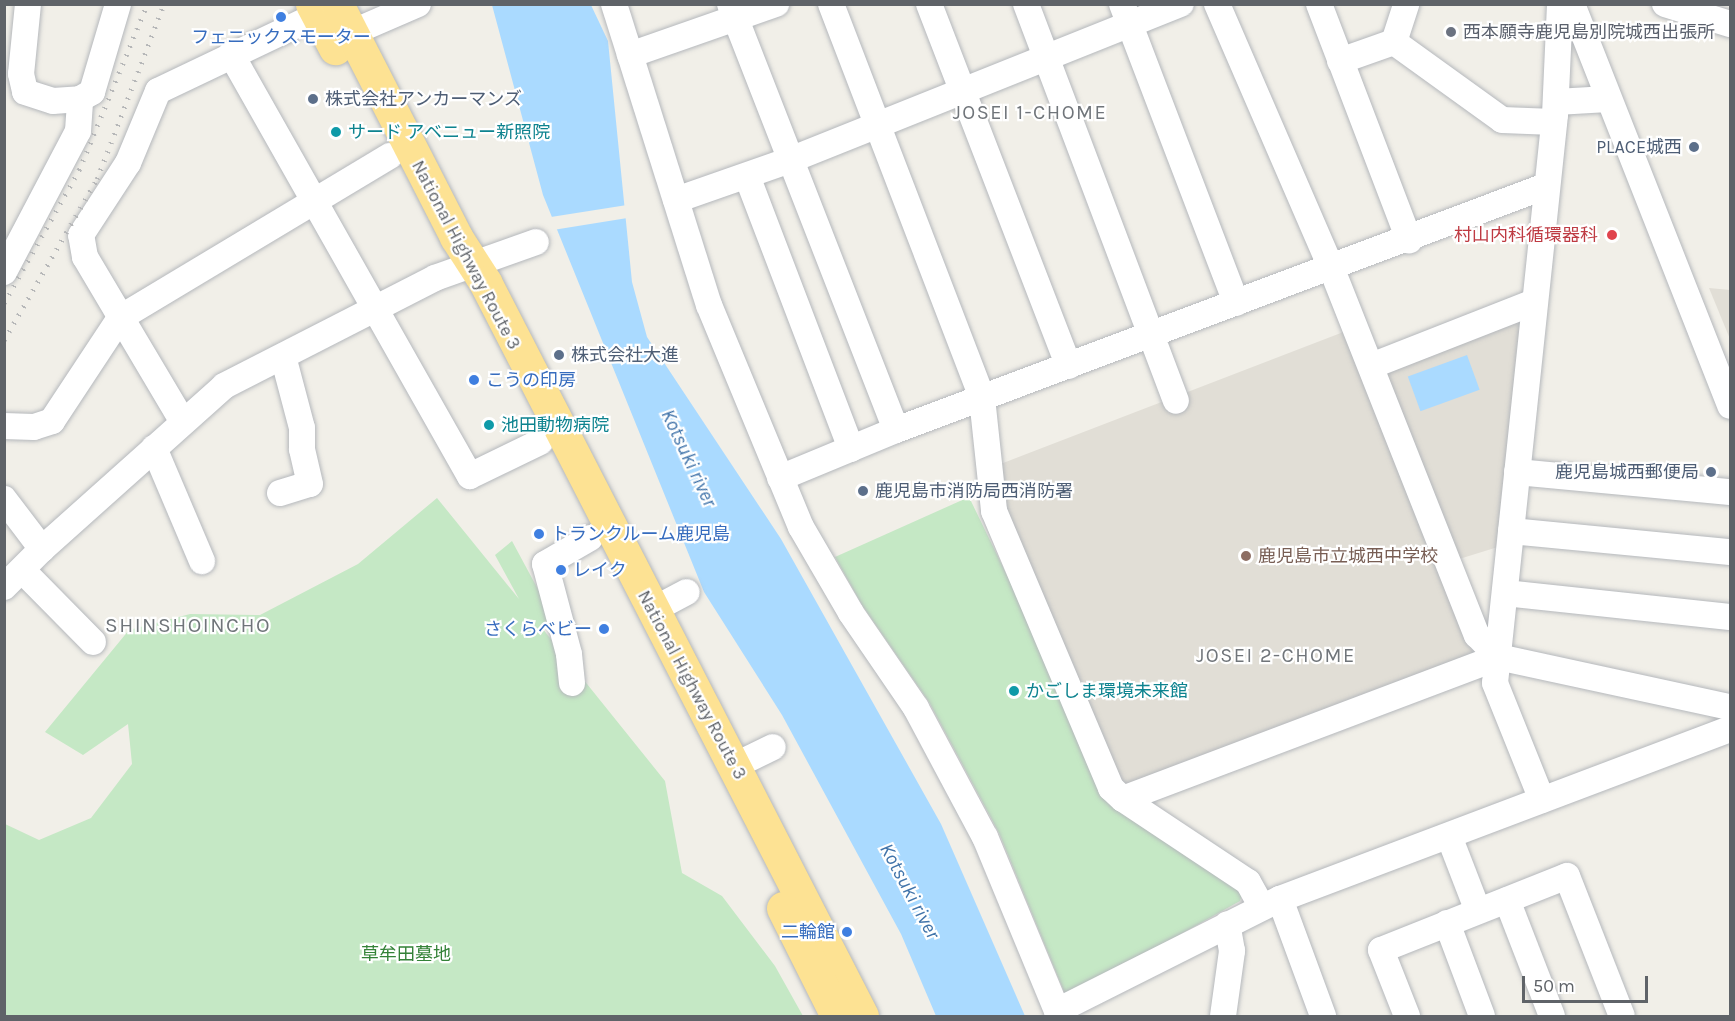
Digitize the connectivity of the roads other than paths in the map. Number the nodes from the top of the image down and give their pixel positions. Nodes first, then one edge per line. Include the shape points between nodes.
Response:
1 (28, 4) edge
2 (118, 4) edge
3 (418, 4) edge
4 (614, 4) edge
5 (776, 4) edge
6 (831, 4) edge
7 (929, 4) edge
8 (1026, 4) edge
9 (1181, 4) edge
10 (1217, 4) edge
11 (1319, 4) edge
12 (1406, 4) edge
13 (1560, 4) edge
14 (1572, 4) edge
15 (1665, 4) edge
16 (733, 12) edge
17 (329, 14) edge
18 (1126, 14) edge
19 (1730, 21) edge
20 (1394, 42) junction
21 (231, 54) junction
22 (630, 55) junction
23 (1047, 60) junction
24 (1340, 61) junction
25 (962, 92) junction
26 (80, 99) junction
27 (1608, 99) junction
28 (1555, 112) junction
29 (878, 126) junction
30 (390, 156) junction
31 (790, 160) junction
32 (747, 176) junction
33 (1546, 186) junction
34 (312, 200) junction
35 (676, 200) junction
36 (1409, 240) junction
37 (536, 242) dead end
38 (1331, 267) junction
39 (463, 268) junction
40 (4, 272) edge
41 (1236, 303) junction
42 (1533, 303) junction
43 (374, 310) junction
44 (120, 318) junction
45 (1152, 336) junction
46 (283, 356) junction
47 (1069, 366) junction
48 (1371, 366) junction
49 (982, 398) junction
50 (1176, 401) dead end
51 (1731, 406) edge
52 (183, 422) junction
53 (4, 426) edge
54 (896, 430) junction
55 (540, 442) junction
56 (154, 448) junction
57 (851, 449) junction
58 (1516, 472) junction
59 (780, 478) junction
60 (1731, 492) edge
61 (280, 493) dead end
62 (4, 499) edge
63 (1511, 531) junction
64 (590, 538) junction
65 (42, 549) junction
66 (1731, 552) edge
67 (202, 561) dead end
68 (13, 578) edge
69 (687, 592) dead end
70 (1505, 593) junction
71 (653, 610) junction
72 (1731, 617) edge
73 (93, 642) dead end
74 (1498, 657) junction
75 (572, 683) dead end
76 (1731, 707) edge
77 (1731, 729) edge
78 (773, 747) dead end
79 (734, 766) junction
80 (1123, 800) junction
81 (1542, 800) junction
82 (1449, 836) junction
83 (1507, 900) junction
84 (1271, 903) junction
85 (1478, 911) junction
86 (1447, 923) junction
87 (1227, 924) junction
88 (1058, 1014) edge
89 (837, 1017) edge
90 (862, 1017) edge
91 (1223, 1017) edge
92 (1323, 1017) edge
93 (1407, 1017) edge
94 (1482, 1017) edge
95 (1552, 1017) edge
96 (1622, 1017) edge

1 - 26 street via 21,74 25,92 53,101
2 - 26 street via 92,92
3 - 17 street
4 - 22 street
5 - 16 street
6 - 29 street
7 - 25 street
8 - 23 street
9 - 18 street
10 - 38 street
11 - 24 street
12 - 20 street
13 - 28 street
14 - 27 street
15 - 19 street
16 - 22 street
16 - 31 street
17 - 21 street
17 - 30 highway, National Highway Route 3
17 - 39 highway, National Highway Route 3
18 - 23 street
18 - 41 street
20 - 24 street
20 - 28 street via 1502,120
21 - 34 street
21 - 44 street via 158,91 128,163 81,235 85,257
22 - 35 street
23 - 25 street
23 - 45 street
24 - 36 street
25 - 29 street
25 - 47 street
26 - 40 street via 82,115 75,139
27 - 28 street
27 - 51 street
28 - 33 street
29 - 31 street
29 - 49 street
30 - 34 street
30 - 39 highway, National Highway Route 3
31 - 32 street
31 - 54 street
32 - 35 street
32 - 57 street
33 - 36 street
33 - 42 street
34 - 43 street
34 - 44 street
35 - 59 street via 709,305
36 - 38 street
37 - 39 street
38 - 41 street
38 - 48 street
39 - 43 street
39 - 55 highway, National Highway Route 3
39 - 71 highway, National Highway Route 3
41 - 45 street
42 - 48 street
42 - 58 street
43 - 46 street
43 - 55 street via 470,476
44 - 52 street
44 - 53 street via 52,421 34,428
45 - 47 street
45 - 50 street
46 - 52 street via 224,386
46 - 61 street via 302,428 310,484
47 - 49 street
48 - 74 street via 1477,635
49 - 54 street
49 - 80 street via 994,511 1111,788
52 - 56 street
54 - 57 street
55 - 64 highway, National Highway Route 3
56 - 65 street
56 - 67 street
57 - 59 street
58 - 60 street
58 - 63 street
59 - 88 street via 806,536 851,613 916,708 985,837
62 - 65 street
63 - 66 street
63 - 70 street
64 - 75 street via 544,564 569,654
64 - 89 highway, National Highway Route 3
65 - 68 street
68 - 73 street
69 - 71 street
70 - 72 street
70 - 74 street
71 - 79 highway, National Highway Route 3
74 - 76 street
74 - 80 street
74 - 81 street via 1495,683
77 - 81 street
78 - 79 street
79 - 90 highway, National Highway Route 3
80 - 84 street via 1248,882
81 - 82 street
82 - 84 street
82 - 85 street
83 - 85 street
83 - 95 street
83 - 96 street via 1567,876
84 - 87 street
84 - 92 street
85 - 86 street
86 - 93 street via 1381,950
86 - 94 street
87 - 88 street
87 - 91 street via 1232,951

